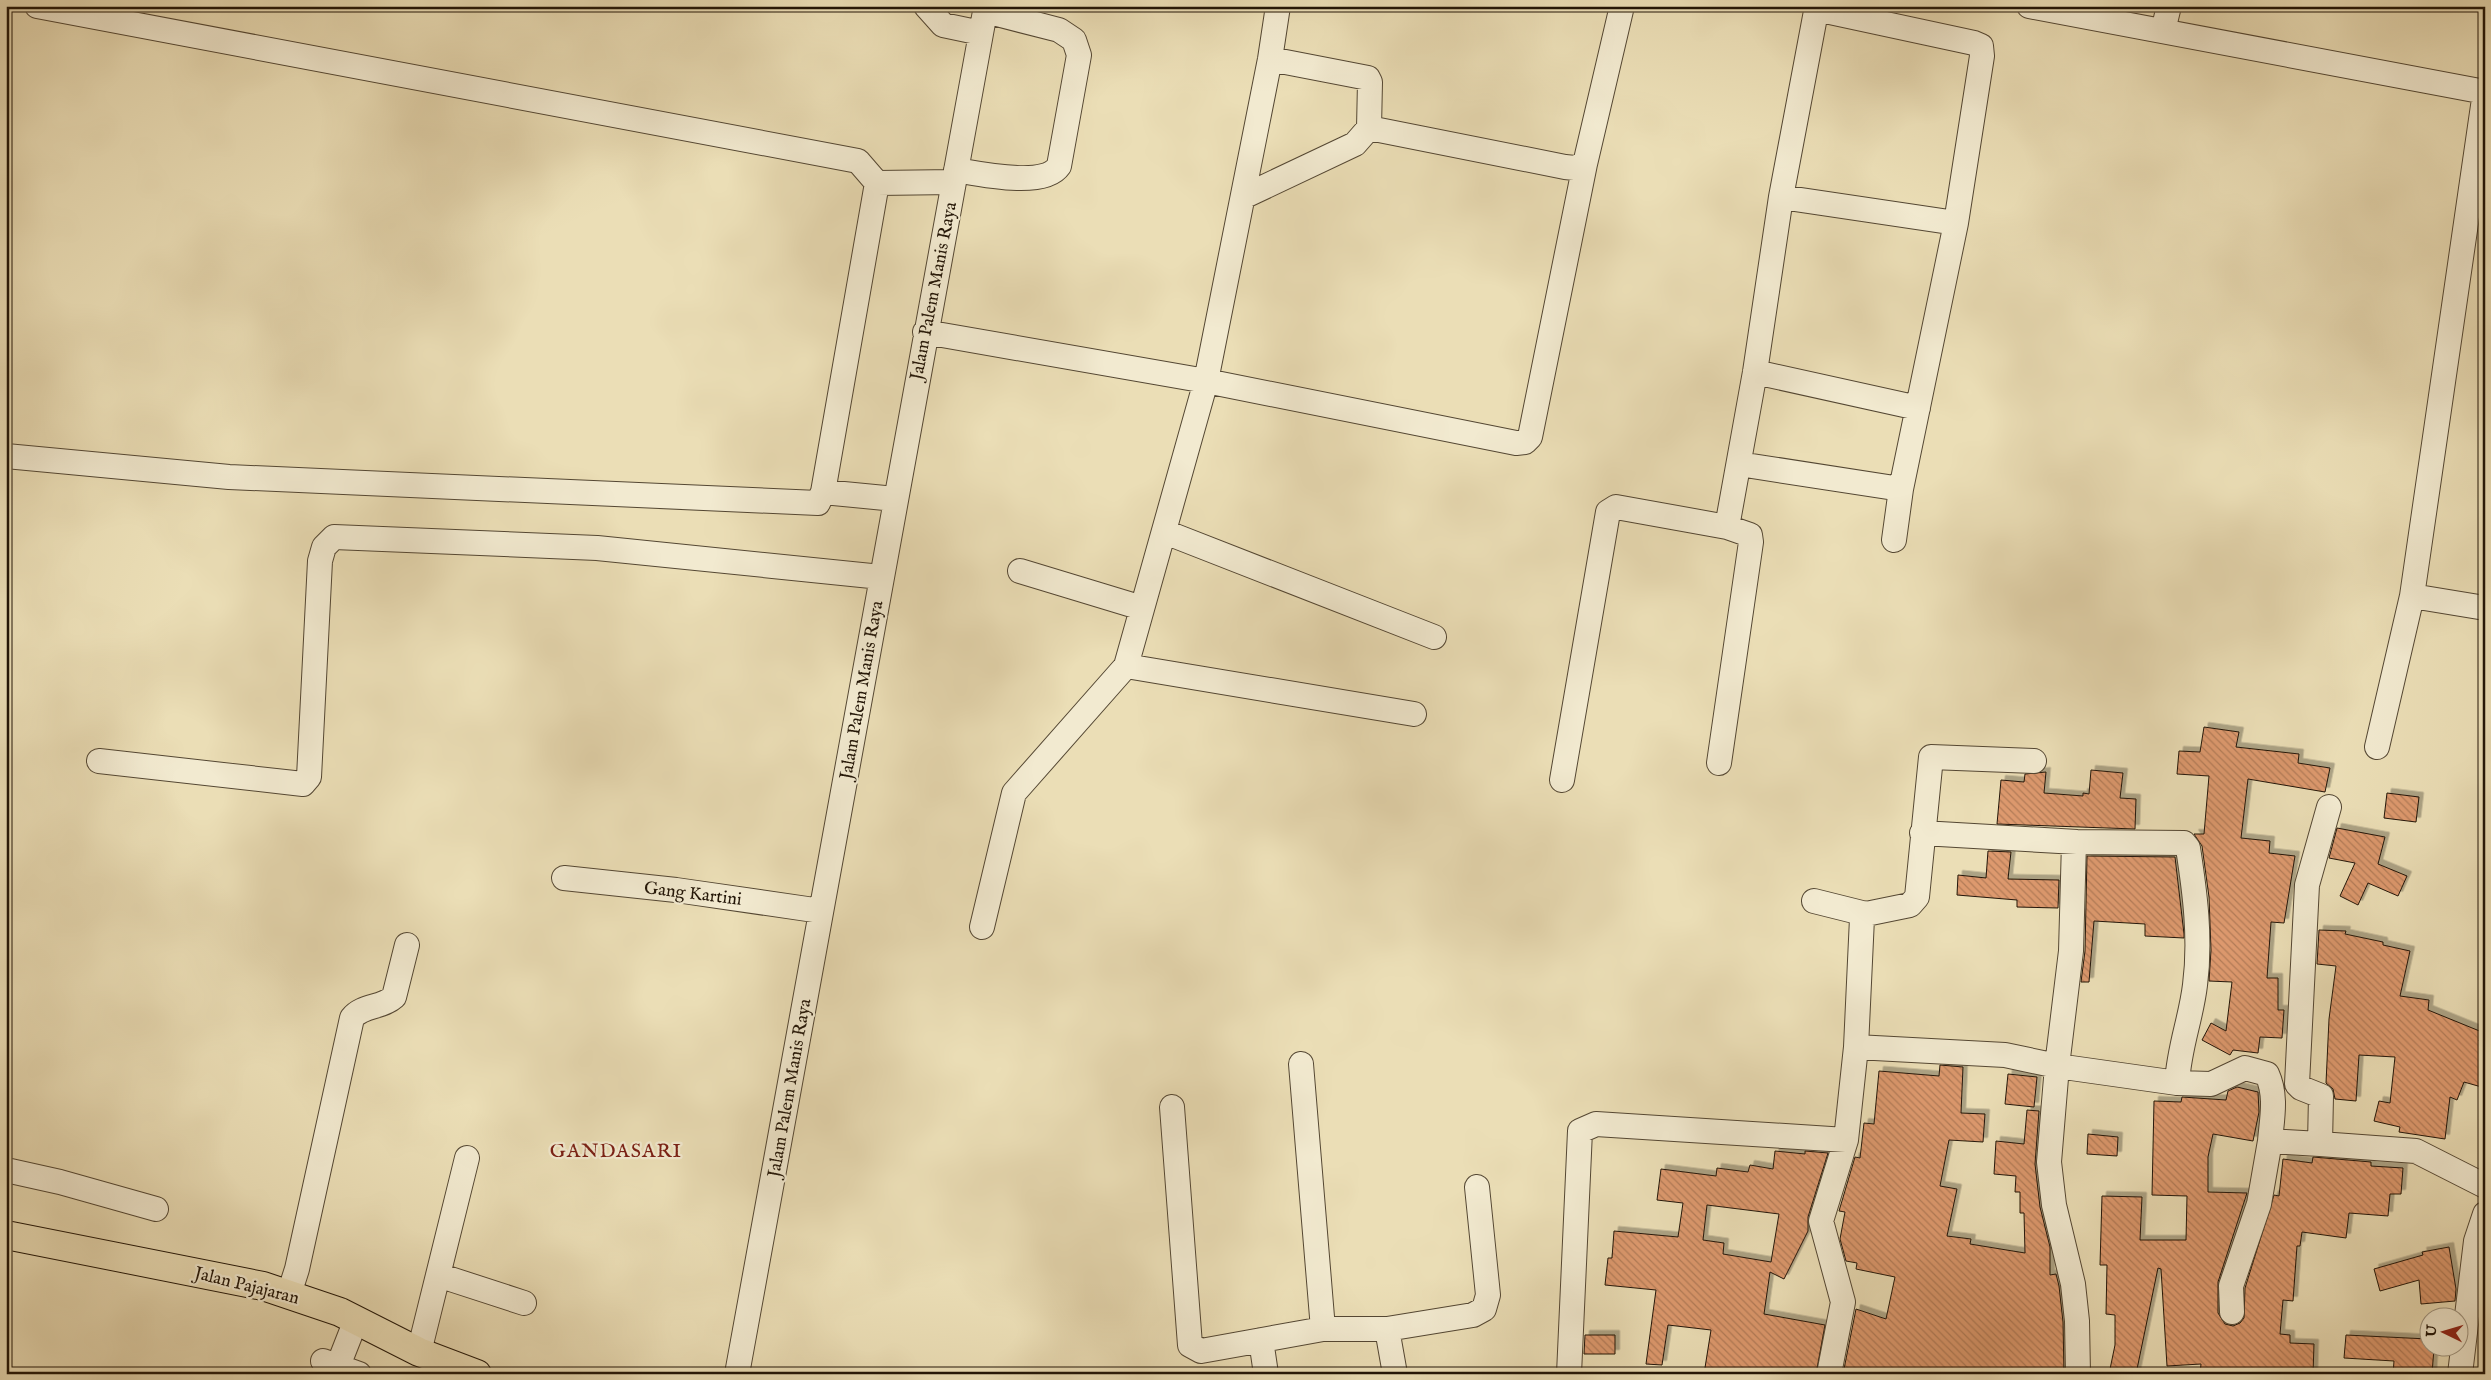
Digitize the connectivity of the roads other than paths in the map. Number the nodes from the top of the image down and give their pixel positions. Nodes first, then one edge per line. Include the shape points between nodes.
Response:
1 (37, 6) edge
2 (926, 6) edge
3 (1278, 6) edge
4 (1622, 6) edge
5 (2029, 6) edge
6 (2168, 6) edge
7 (1816, 8) edge
8 (984, 17) edge
9 (2163, 31) junction
10 (1270, 59) junction
11 (2485, 92) edge
12 (1369, 128) junction
13 (1585, 164) junction
14 (955, 176) junction
15 (877, 183) junction
16 (1243, 197) junction
17 (1781, 197) junction
18 (1956, 223) junction
19 (925, 332) junction
20 (1755, 372) junction
21 (1206, 381) junction
22 (1918, 408) junction
23 (6, 456) edge
24 (1739, 464) junction
25 (1901, 488) junction
26 (823, 492) junction
27 (895, 499) junction
28 (1727, 527) junction
29 (1165, 532) junction
30 (1894, 540) dead end
31 (1020, 571) dead end
32 (881, 577) junction
33 (2412, 596) junction
34 (1142, 608) junction
35 (2485, 608) edge
36 (1434, 637) dead end
37 (1126, 666) junction
38 (1414, 714) dead end
39 (2377, 746) dead end
40 (100, 761) dead end
41 (2034, 761) dead end
42 (1719, 763) dead end
43 (1562, 780) dead end
44 (2329, 807) dead end
45 (1922, 833) junction
46 (2074, 842) junction
47 (564, 878) dead end
48 (1814, 901) dead end
49 (821, 911) junction
50 (1866, 914) junction
51 (982, 927) dead end
52 (407, 945) dead end
53 (1856, 1047) junction
54 (1300, 1064) dead end
55 (2057, 1066) junction
56 (2177, 1083) junction
57 (1172, 1107) dead end
58 (1846, 1140) junction
59 (2270, 1141) junction
60 (2320, 1144) junction
61 (466, 1158) dead end
62 (6, 1170) edge
63 (2485, 1186) edge
64 (1477, 1187) dead end
65 (156, 1209) dead end
66 (2485, 1214) edge
67 (6, 1235) edge
68 (438, 1275) junction
69 (290, 1294) junction
70 (524, 1303) dead end
71 (2232, 1312) dead end
72 (356, 1320) junction
73 (1323, 1329) junction
74 (1387, 1329) junction
75 (1261, 1340) junction
76 (419, 1352) junction
77 (340, 1367) edge
78 (474, 1373) edge
79 (737, 1374) edge
80 (1266, 1374) edge
81 (1395, 1374) edge
82 (1569, 1374) edge
83 (1829, 1374) edge
84 (2078, 1374) edge
85 (2460, 1374) edge

1 - 15 street via 858,160
2 - 8 street via 943,25
3 - 10 street
4 - 13 street
5 - 9 street
6 - 9 street
7 - 17 street
7 - 18 street via 1981,46
8 - 14 street, Jalam Palem Manis Raya
8 - 14 street via 1058,30 1074,40 1079,55 1058,166 1054,172 1027,178
9 - 11 street
10 - 12 street via 1368,78
10 - 16 street
11 - 33 street
12 - 13 street via 1565,167
12 - 16 street via 1355,144
13 - 21 street via 1530,437 1525,442 1506,441
14 - 15 street
14 - 19 street, Jalam Palem Manis Raya
15 - 26 street
16 - 21 street
17 - 18 street
17 - 20 street
18 - 22 street
19 - 21 street
19 - 27 street, Jalam Palem Manis Raya
20 - 22 street
20 - 24 street
21 - 29 street
22 - 25 street
23 - 26 street via 229,477 798,504 818,503
24 - 25 street
24 - 28 street
25 - 30 street
26 - 27 street
27 - 32 street, Jalam Palem Manis Raya
28 - 42 street via 1750,535 1751,542
28 - 43 street via 1616,507 1608,512
29 - 34 street
29 - 36 street
31 - 34 street
32 - 40 street via 597,548 334,537 324,547 320,561 309,777 302,784
32 - 49 street, Jalam Palem Manis Raya
33 - 35 street
33 - 39 street
34 - 37 street
37 - 38 street
37 - 51 street via 1014,793
41 - 45 street via 1932,756
44 - 60 street via 2307,885 2296,1084 2321,1096
45 - 46 street
45 - 50 street via 1914,901 1910,905
46 - 55 street via 2071,951
46 - 56 street via 2179,842 2188,848 2194,892 2197,966
47 - 49 street, Gang Kartini
48 - 50 street
49 - 79 street, Jalam Palem Manis Raya
50 - 53 street via 1862,922
52 - 69 street via 394,997 352,1018
53 - 55 street via 2005,1055
53 - 58 street
54 - 73 street
55 - 56 street
55 - 84 street via 2049,1162 2054,1205 2073,1284
56 - 59 street via 2211,1084 2245,1068 2266,1074 2274,1099
57 - 75 street via 1190,1345 1201,1351
58 - 82 street via 1596,1124 1580,1131
58 - 83 street via 1821,1221 1843,1302
59 - 60 street
59 - 71 street via 2259,1204 2232,1286
60 - 63 street via 2416,1151
61 - 68 street
62 - 65 street
64 - 74 street via 1488,1295 1484,1309 1473,1315
66 - 85 street via 2476,1241
67 - 69 main road, Jalan Pajajaran
68 - 70 street
68 - 76 street
69 - 72 main road, Jalan Pajajaran
72 - 76 main road, Jalan Pajajaran
72 - 77 street
73 - 74 street
73 - 75 street
74 - 81 street
75 - 80 street
76 - 78 main road, Jalan Pajajaran

